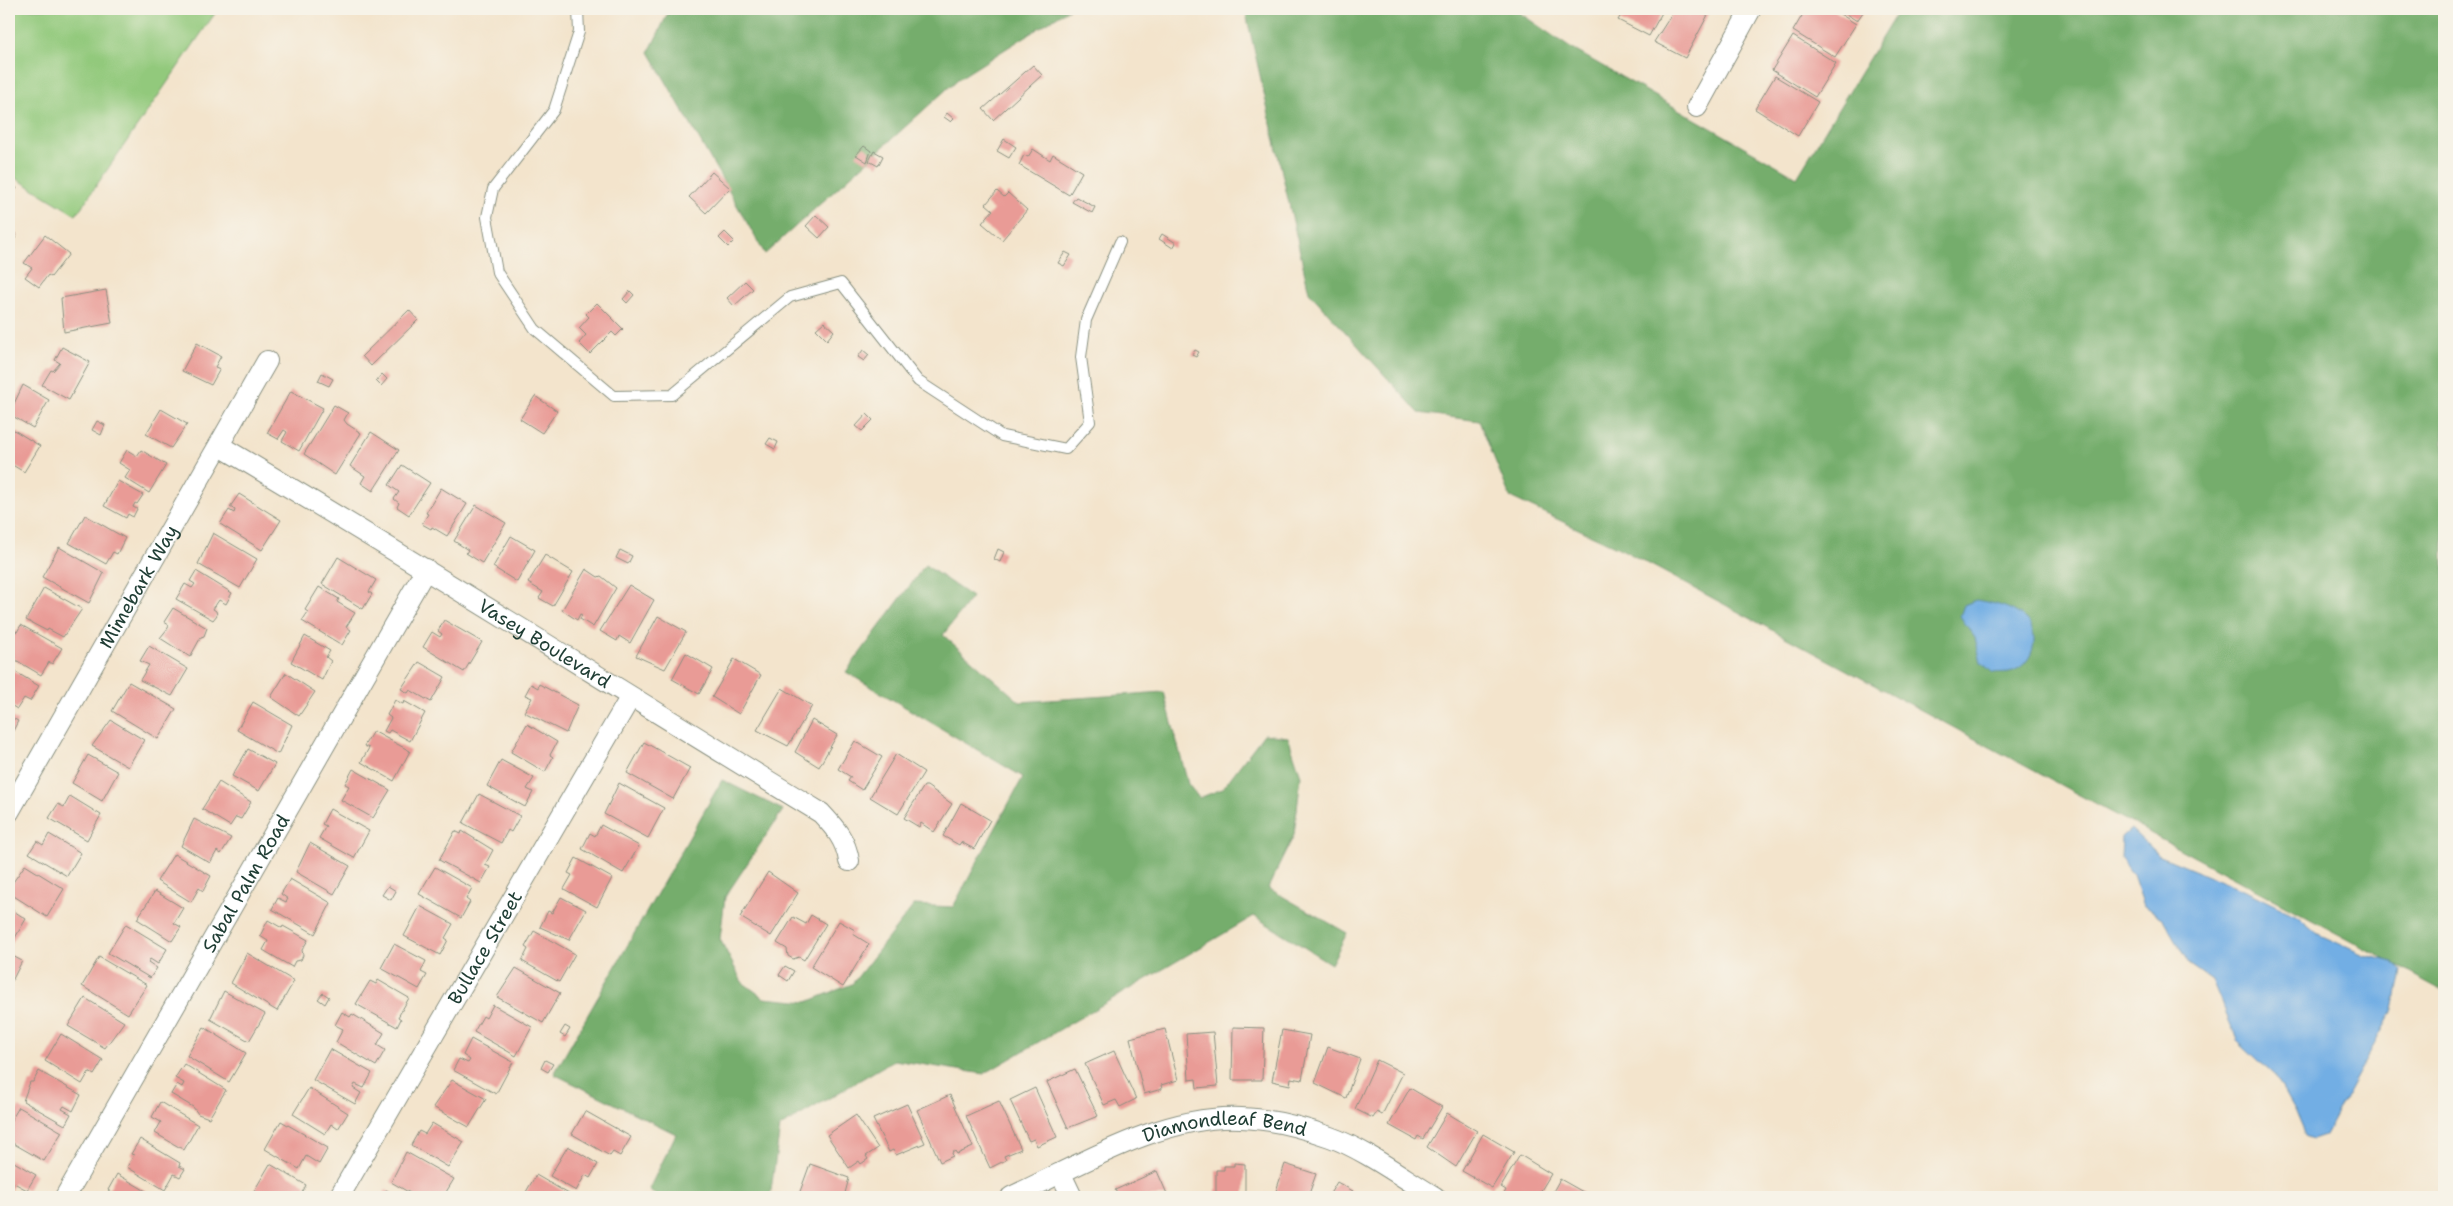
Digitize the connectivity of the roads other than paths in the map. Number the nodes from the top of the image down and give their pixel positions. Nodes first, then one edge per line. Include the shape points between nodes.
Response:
1 (578, 9) edge
2 (1751, 9) edge
3 (1697, 107) dead end
4 (1120, 242) dead end
5 (267, 361) dead end
6 (220, 446) junction
7 (426, 569) junction
8 (630, 698) junction
9 (9, 812) edge
10 (849, 861) dead end
11 (1061, 1174) junction
12 (65, 1197) edge
13 (339, 1197) edge
14 (1011, 1197) edge
15 (1072, 1197) edge
16 (1435, 1197) edge

1 - 4 lane via 579,32 554,110 493,189 487,217 497,272 536,329 614,396 672,395 790,296 841,283 918,381 1002,436 1066,449 1090,422 1080,357 1086,320
2 - 3 street
5 - 6 street, Mimebark Way
6 - 7 street, Vasey Boulevard
6 - 9 street, Mimebark Way
7 - 8 street, Vasey Boulevard
7 - 12 street, Sabal Palm Road
8 - 10 street, Vasey Boulevard via 820,813 837,829 847,848
8 - 13 street, Bullace Street
11 - 14 street, Diamondleaf Bend
11 - 15 street
11 - 16 street, Diamondleaf Bend via 1135,1139 1192,1123 1240,1118 1274,1121 1331,1137

